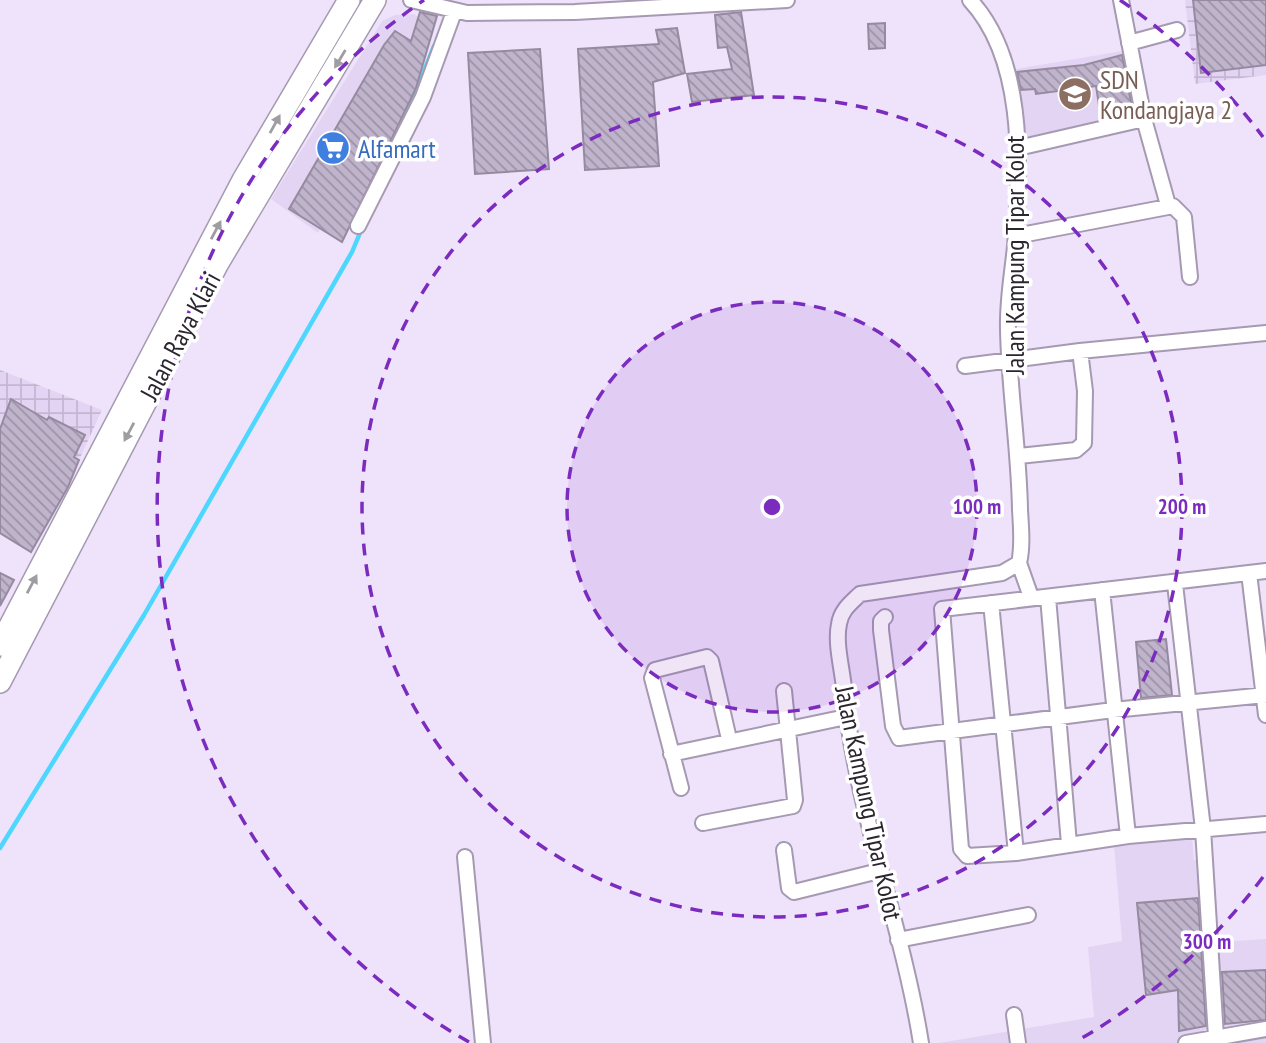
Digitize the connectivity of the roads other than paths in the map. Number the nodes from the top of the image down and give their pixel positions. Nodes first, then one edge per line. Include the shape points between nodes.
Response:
1 (335, 0) edge
2 (349, 0) edge
3 (375, 0) edge
4 (411, 0) edge
5 (787, 0) edge
6 (970, 0) edge
7 (1121, 0) edge
8 (463, 8) edge
9 (1177, 30) dead end
10 (1129, 43) junction
11 (307, 67) junction
12 (1144, 119) junction
13 (1018, 148) junction
14 (1168, 205) junction
15 (358, 226) dead end
16 (1016, 236) junction
17 (1190, 277) dead end
18 (1266, 333) edge
19 (1080, 351) junction
20 (1011, 360) junction
21 (965, 366) dead end
22 (1019, 456) junction
23 (1019, 563) junction
24 (1266, 571) edge
25 (1249, 573) junction
26 (1175, 583) junction
27 (1102, 590) junction
28 (1031, 597) junction
29 (1048, 597) junction
30 (991, 603) junction
31 (885, 617) dead end
32 (0, 645) edge
33 (0, 682) edge
34 (784, 691) dead end
35 (1265, 695) edge
36 (1190, 701) junction
37 (1113, 710) junction
38 (1266, 715) edge
39 (846, 717) junction
40 (1057, 718) junction
41 (1003, 725) junction
42 (789, 728) junction
43 (953, 731) junction
44 (729, 740) junction
45 (671, 754) junction
46 (681, 788) dead end
47 (703, 823) dead end
48 (1266, 824) edge
49 (1203, 829) junction
50 (1128, 836) junction
51 (1069, 845) junction
52 (784, 850) dead end
53 (1016, 853) junction
54 (464, 857) dead end
55 (879, 871) junction
56 (1028, 915) dead end
57 (898, 940) junction
58 (1014, 1015) dead end
59 (1266, 1029) edge
60 (1216, 1037) junction
61 (483, 1043) edge
62 (921, 1043) edge
63 (1018, 1043) edge
64 (1186, 1043) edge

1 - 11 highway
2 - 11 highway, Jalan Raya Klari
3 -> 33 highway, Jalan Raya Klari via 218,264
4 - 8 street
5 - 8 street via 575,12
6 - 13 street, Jalan Kampung Tipar Kolot via 988,19 1006,61
7 - 10 street
8 - 15 street
9 - 10 street
10 - 12 street
32 -> 11 highway, Jalan Raya Klari via 190,279
12 - 13 street
12 - 14 street
13 - 16 street, Jalan Kampung Tipar Kolot
14 - 16 street
14 - 17 street via 1184,218
16 - 20 street, Jalan Kampung Tipar Kolot via 1009,284
18 - 19 street
19 - 20 street
19 - 22 street via 1084,443 1076,450
20 - 21 street
20 - 22 street, Jalan Kampung Tipar Kolot
22 - 23 street, Jalan Kampung Tipar Kolot
23 - 28 street
23 - 39 street, Jalan Kampung Tipar Kolot via 1002,573 860,594 846,607 838,627
24 - 25 street
25 - 26 street
25 - 35 street
26 - 27 street
26 - 36 street
27 - 29 street
27 - 37 street
28 - 29 street
28 - 30 street
29 - 40 street
30 - 41 street
30 - 43 street via 942,609
31 - 43 street via 881,629 894,732 899,738
34 - 42 street
35 - 36 street
35 - 38 street
36 - 37 street
36 - 49 street
37 - 40 street
37 - 50 street
39 - 42 street
39 - 55 street, Jalan Kampung Tipar Kolot
40 - 41 street
40 - 51 street
41 - 43 street
41 - 53 street
42 - 44 street
42 - 47 street via 793,806
43 - 53 street via 961,849 972,856
44 - 45 street
44 - 45 street via 710,661 702,656 653,674
45 - 46 street
48 - 49 street
49 - 50 street
49 - 60 street
50 - 51 street
51 - 53 street
52 - 55 street via 789,888 794,892
54 - 61 street
55 - 57 street, Jalan Kampung Tipar Kolot
56 - 57 street
57 - 62 street, Jalan Kampung Tipar Kolot
58 - 63 street
59 - 60 street
60 - 64 street

